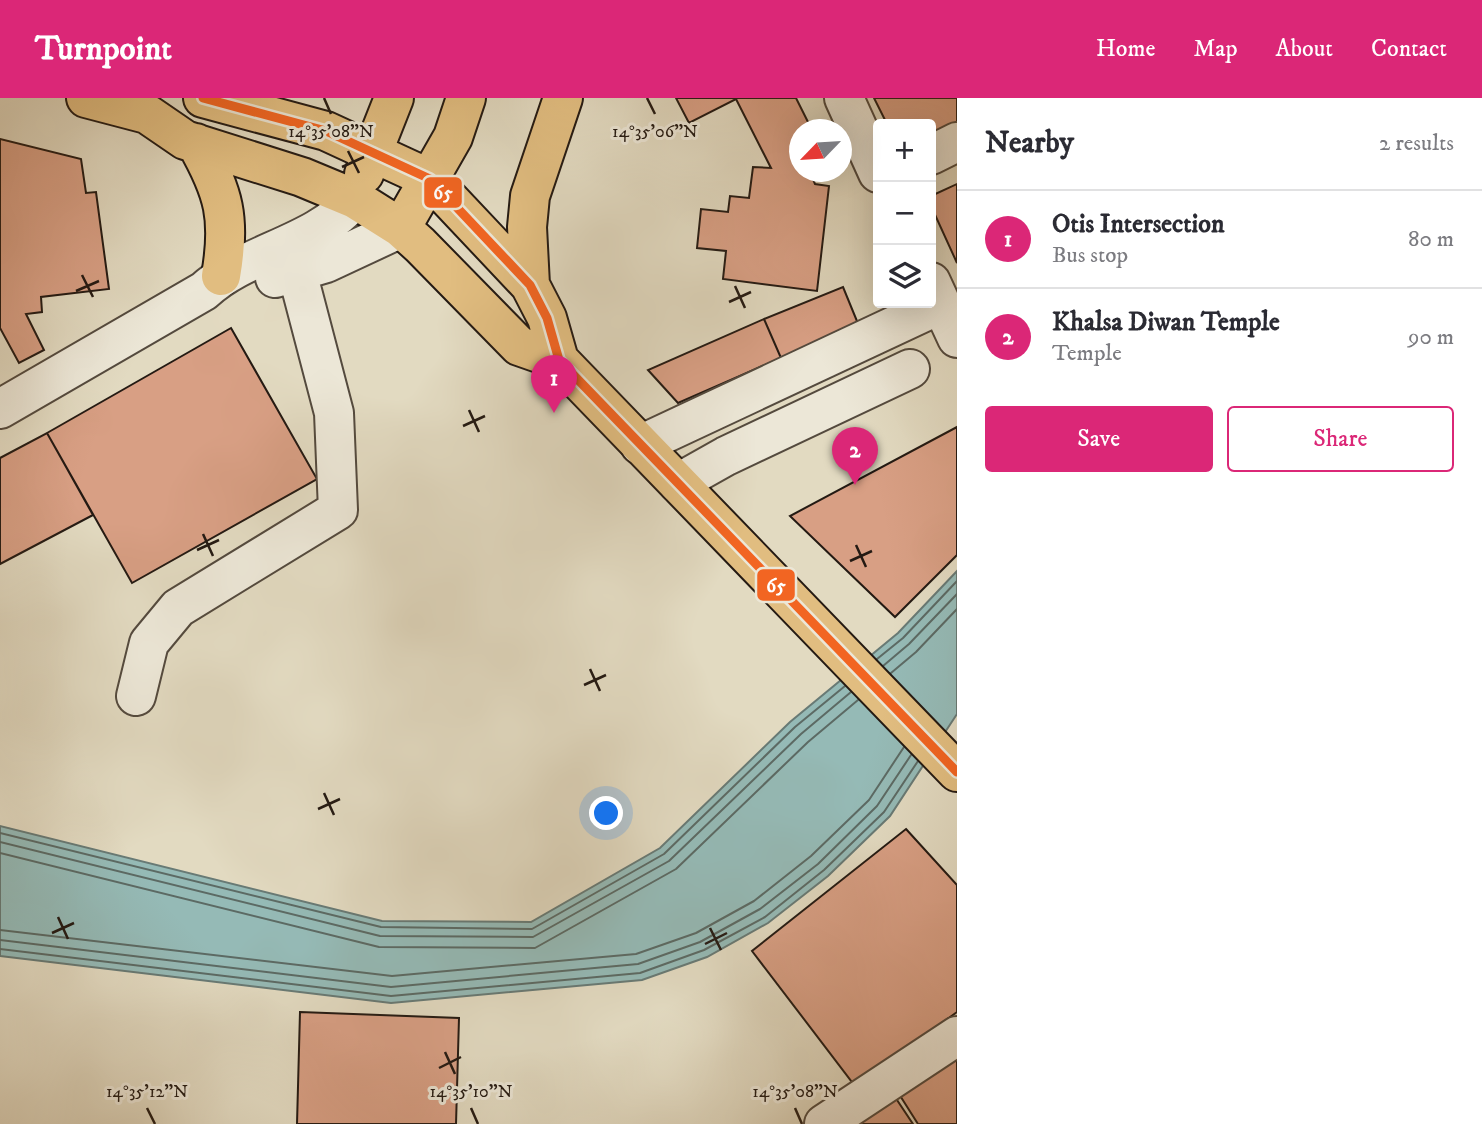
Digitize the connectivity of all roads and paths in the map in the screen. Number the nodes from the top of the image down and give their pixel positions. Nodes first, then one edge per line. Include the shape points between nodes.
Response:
1 (86, 98) edge
2 (207, 98) edge
3 (394, 98) edge
4 (466, 98) edge
5 (563, 98) edge
6 (844, 98) edge
7 (137, 107) edge
8 (957, 142) edge
9 (196, 143) junction
10 (373, 151) junction
11 (936, 152) edge
12 (873, 162) edge
13 (430, 179) junction
14 (355, 199) junction
15 (401, 228) junction
16 (294, 258) junction
17 (213, 284) junction
18 (530, 285) junction
19 (936, 293) edge
20 (907, 308) edge
21 (957, 338) edge
22 (559, 360) junction
23 (910, 369) dead end
24 (0, 409) edge
25 (640, 445) junction
26 (678, 482) junction
27 (136, 696) dead end
28 (948, 762) edge
29 (957, 1036) edge
30 (824, 1124) edge

1 - 7 main road
2 - 7 main road
2 - 10 main road via 326,131
3 - 10 main road
4 - 13 main road via 453,137
5 - 18 main road via 530,196
6 - 12 street
7 - 9 main road
8 - 11 street
9 - 14 main road
9 - 17 main road via 217,180 226,214 227,242
10 - 13 main road
10 - 14 main road
13 - 15 main road
13 - 18 main road
14 - 15 main road
14 - 16 street
15 - 16 street via 351,253
15 - 22 main road via 519,346
16 - 17 street
16 - 27 street via 334,413 338,510 178,608 149,643
17 - 24 street
18 - 22 main road via 547,318
19 - 21 street
20 - 25 street
22 - 25 main road
23 - 26 street
25 - 26 main road
26 - 28 main road
29 - 30 street

